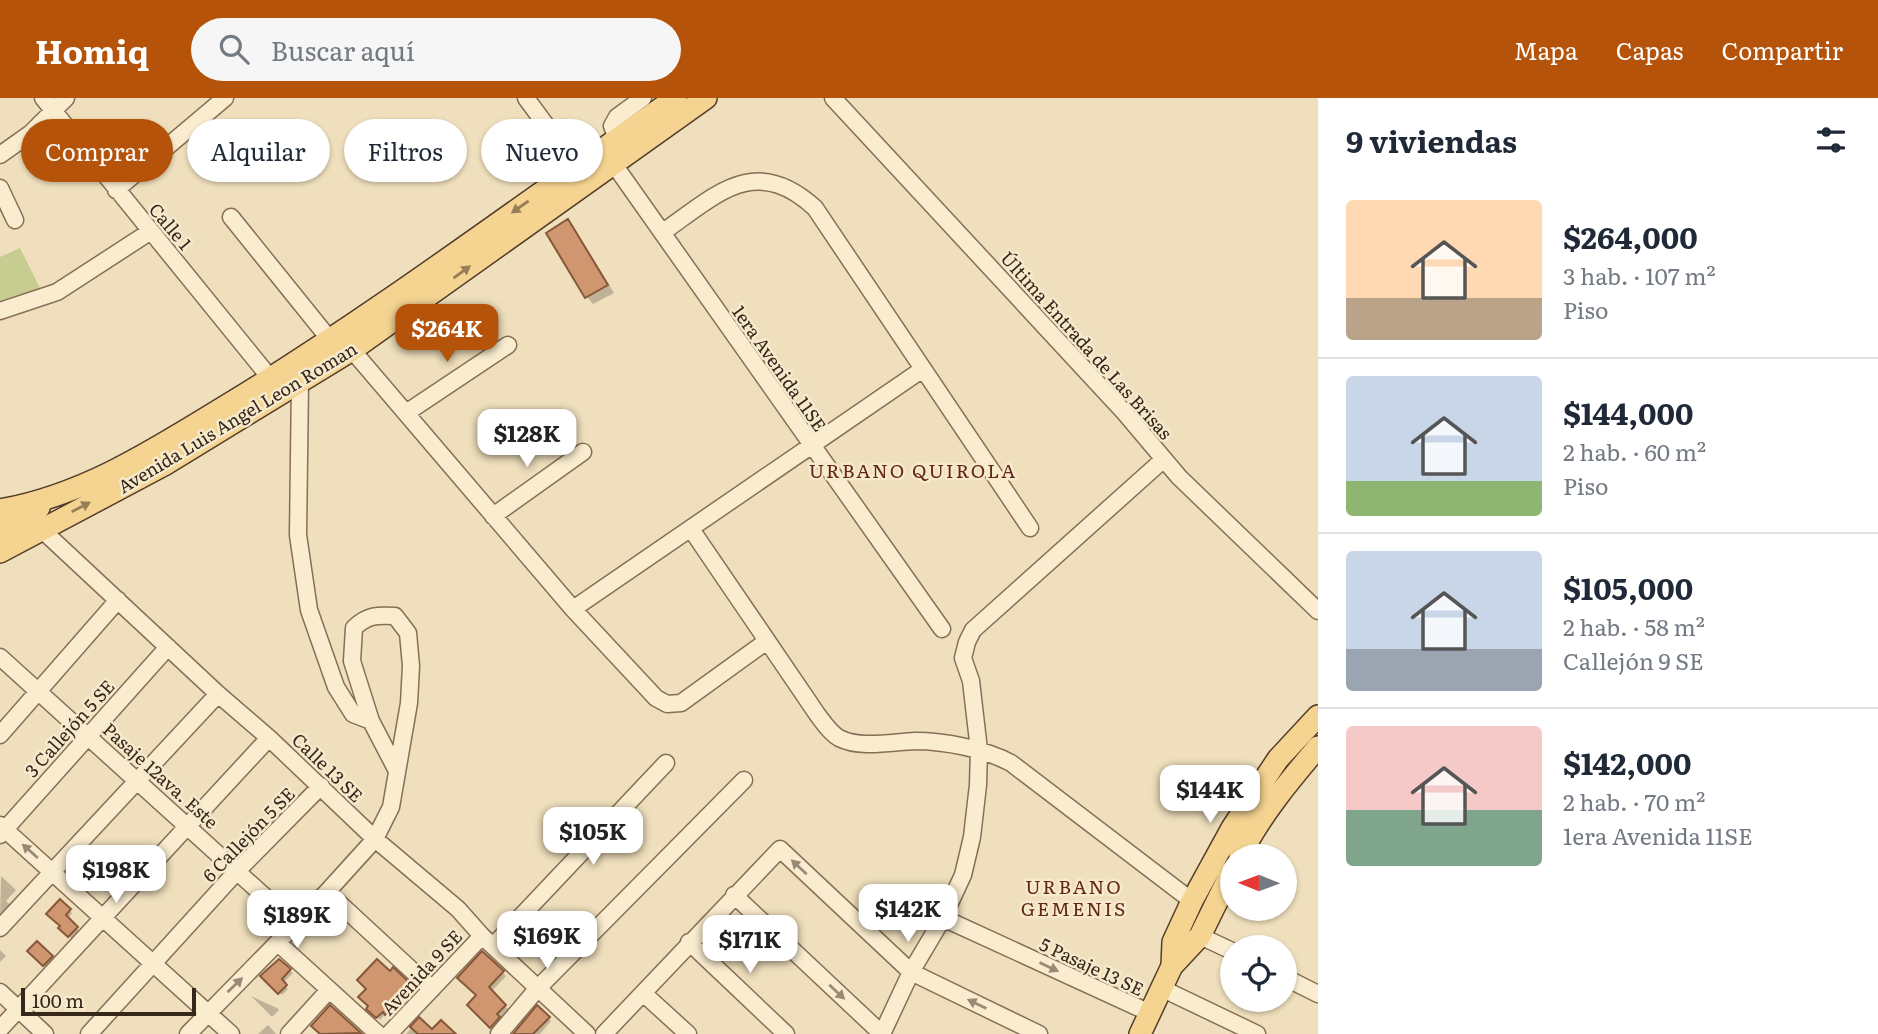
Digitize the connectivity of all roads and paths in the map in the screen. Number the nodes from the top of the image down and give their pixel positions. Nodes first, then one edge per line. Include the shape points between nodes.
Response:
1 (66, 98) edge
2 (225, 98) edge
3 (526, 98) edge
4 (643, 98) edge
5 (677, 98) edge
6 (706, 98) edge
7 (833, 98) edge
8 (48, 104) edge
9 (541, 119) edge
10 (617, 139) junction
11 (603, 148) edge
12 (0, 155) edge
13 (613, 163) junction
14 (554, 182) edge
15 (0, 188) edge
16 (116, 190) junction
17 (231, 217) dead end
18 (15, 220) dead end
19 (151, 231) junction
20 (663, 232) junction
21 (0, 311) edge
22 (331, 341) junction
23 (508, 345) dead end
24 (352, 350) junction
25 (923, 369) junction
26 (271, 379) junction
27 (300, 382) junction
28 (406, 413) junction
29 (811, 446) junction
30 (583, 452) dead end
31 (1164, 459) junction
32 (66, 494) junction
33 (0, 510) edge
34 (493, 516) junction
35 (40, 528) junction
36 (1030, 528) dead end
37 (0, 530) edge
38 (691, 530) junction
39 (0, 552) edge
40 (118, 600) junction
41 (573, 609) junction
42 (1318, 611) edge
43 (942, 629) dead end
44 (766, 641) junction
45 (168, 647) junction
46 (0, 657) edge
47 (40, 691) junction
48 (218, 694) junction
49 (1318, 716) edge
50 (371, 721) junction
51 (0, 735) edge
52 (88, 735) junction
53 (269, 738) junction
54 (1318, 747) edge
55 (979, 750) junction
56 (666, 763) dead end
57 (396, 769) junction
58 (744, 780) dead end
59 (139, 781) junction
60 (321, 786) junction
61 (188, 826) junction
62 (2, 830) edge
63 (375, 839) junction
64 (1246, 844) edge
65 (238, 870) junction
66 (52, 872) junction
67 (327, 892) junction
68 (734, 895) junction
69 (1220, 895) edge
70 (1192, 901) junction
71 (103, 918) junction
72 (943, 918) junction
73 (295, 923) junction
74 (0, 928) edge
75 (1200, 936) junction
76 (487, 941) junction
77 (689, 942) junction
78 (278, 943) junction
79 (1220, 945) edge
80 (153, 962) junction
81 (1172, 966) junction
82 (911, 972) junction
83 (1297, 984) edge
84 (538, 988) junction
85 (1161, 988) junction
86 (432, 989) junction
87 (329, 990) junction
88 (0, 992) edge
89 (643, 993) junction
90 (1318, 994) edge
91 (18, 1009) junction
92 (208, 1012) junction
93 (1150, 1013) junction
94 (0, 1029) edge
95 (1250, 1033) edge
96 (45, 1034) edge
97 (89, 1034) edge
98 (188, 1034) edge
99 (231, 1034) edge
100 (289, 1034) edge
101 (378, 1034) edge
102 (388, 1034) edge
103 (499, 1034) edge
104 (587, 1034) edge
105 (604, 1034) edge
106 (688, 1034) edge
107 (786, 1034) edge
108 (882, 1034) edge
109 (1038, 1034) edge
110 (1140, 1034) edge

1 - 8 street
2 - 16 street
3 - 9 street
4 - 10 street via 617,117 612,126
5 - 10 main road, Avenida Luis Angel Leon Roman
6 - 13 main road, Avenida Luis Angel Leon Roman
7 - 31 street, Última Entrada de Las Brisas
8 - 12 street via 31,133
8 - 16 street, Calle 1
10 - 11 main road, Avenida Luis Angel Leon Roman
13 - 20 street, 1era Avenida 11SE
24 -> 13 main road, Avenida Luis Angel Leon Roman
14 -> 22 main road, Avenida Luis Angel Leon Roman
15 - 18 street
16 - 19 street, Calle 1
17 - 22 street
19 - 21 street via 57,292
19 - 26 street, Calle 1
20 - 25 street via 726,188 775,182 798,192 815,208
20 - 29 street, 1era Avenida 11SE
22 - 26 main road, Avenida Luis Angel Leon Roman
23 - 28 street
24 - 27 main road, Avenida Luis Angel Leon Roman
24 - 28 street
25 - 29 street
25 - 36 street
26 - 32 main road, Avenida Luis Angel Leon Roman via 139,459
35 -> 27 main road, Avenida Luis Angel Leon Roman via 164,465
27 - 50 street via 298,535 309,610 336,687 353,714
28 - 34 street
29 - 38 street
29 - 43 street, 1era Avenida 11SE
30 - 34 street
31 - 42 street, Última Entrada de Las Brisas
31 - 55 street via 973,630 963,658 971,681
32 - 33 main road, Avenida Luis Angel Leon Roman
32 - 37 main road, Avenida Luis Angel Leon Roman
34 - 41 street
35 - 39 main road, Avenida Luis Angel Leon Roman
35 - 40 street, Calle 13 SE
38 - 41 street
38 - 44 street
40 - 45 street, Calle 13 SE
40 - 47 street
41 - 44 street via 656,698 667,704 681,703
44 - 55 street via 836,737 848,742 919,741
45 - 48 street, Calle 13 SE
45 - 52 street, 3 Callejón 5 SE
46 - 47 street, Pasaje 12ava. Este
47 - 51 street
47 - 52 street, Pasaje 12ava. Este
48 - 53 street, Calle 13 SE
48 - 59 street
49 - 70 main road via 1278,759 1232,828
50 - 57 street
50 - 57 street via 352,661 354,628 364,618 395,616 408,633 411,666 410,703
52 - 59 street, Pasaje 12ava. Este
52 - 62 street, 3 Callejón 5 SE
53 - 60 street, Calle 13 SE
53 - 61 street
54 - 64 main road
55 - 70 street via 1011,763
55 - 72 street via 964,875
56 - 76 street, Avenida 9 SE
57 - 63 street via 391,807
58 - 84 street
59 - 61 street, Pasaje 12ava. Este
59 - 66 street
60 - 63 street, Calle 13 SE
60 - 65 street, 6 Callejón 5 SE
61 - 65 street, Pasaje 12ava. Este
61 - 71 street
66 -> 62 street
63 - 67 street
63 - 76 street, Calle 13 SE via 458,909
65 - 73 street, Pasaje 12ava. Este
65 - 80 street, 6 Callejón 5 SE
66 - 71 street
66 - 74 street
67 - 73 street
67 - 86 street
68 - 77 street
82 -> 68 street via 780,849
68 -> 108 street
69 - 75 main road
70 - 81 main road via 1173,942
71 - 80 street
71 - 91 street
72 - 82 street
72 -> 93 street, 5 Pasaje 13 SE
73 - 78 street
75 - 79 street
75 - 81 main road
76 - 84 street, Calle 13 SE
76 - 86 street, Avenida 9 SE
77 - 89 street
77 - 107 street
78 - 87 street
92 -> 78 street
80 - 92 street
80 - 97 street, 6 Callejón 5 SE
81 - 85 main road
82 - 108 street
109 -> 82 street
83 - 90 street
84 - 103 street
84 - 104 street, Calle 13 SE
85 - 93 main road
85 - 95 street
86 - 102 street, Avenida 9 SE
87 - 100 street
87 - 101 street
88 - 91 street
89 - 105 street
89 - 106 street
91 - 94 street
91 - 96 street
92 - 98 street
92 - 99 street
93 - 110 main road

